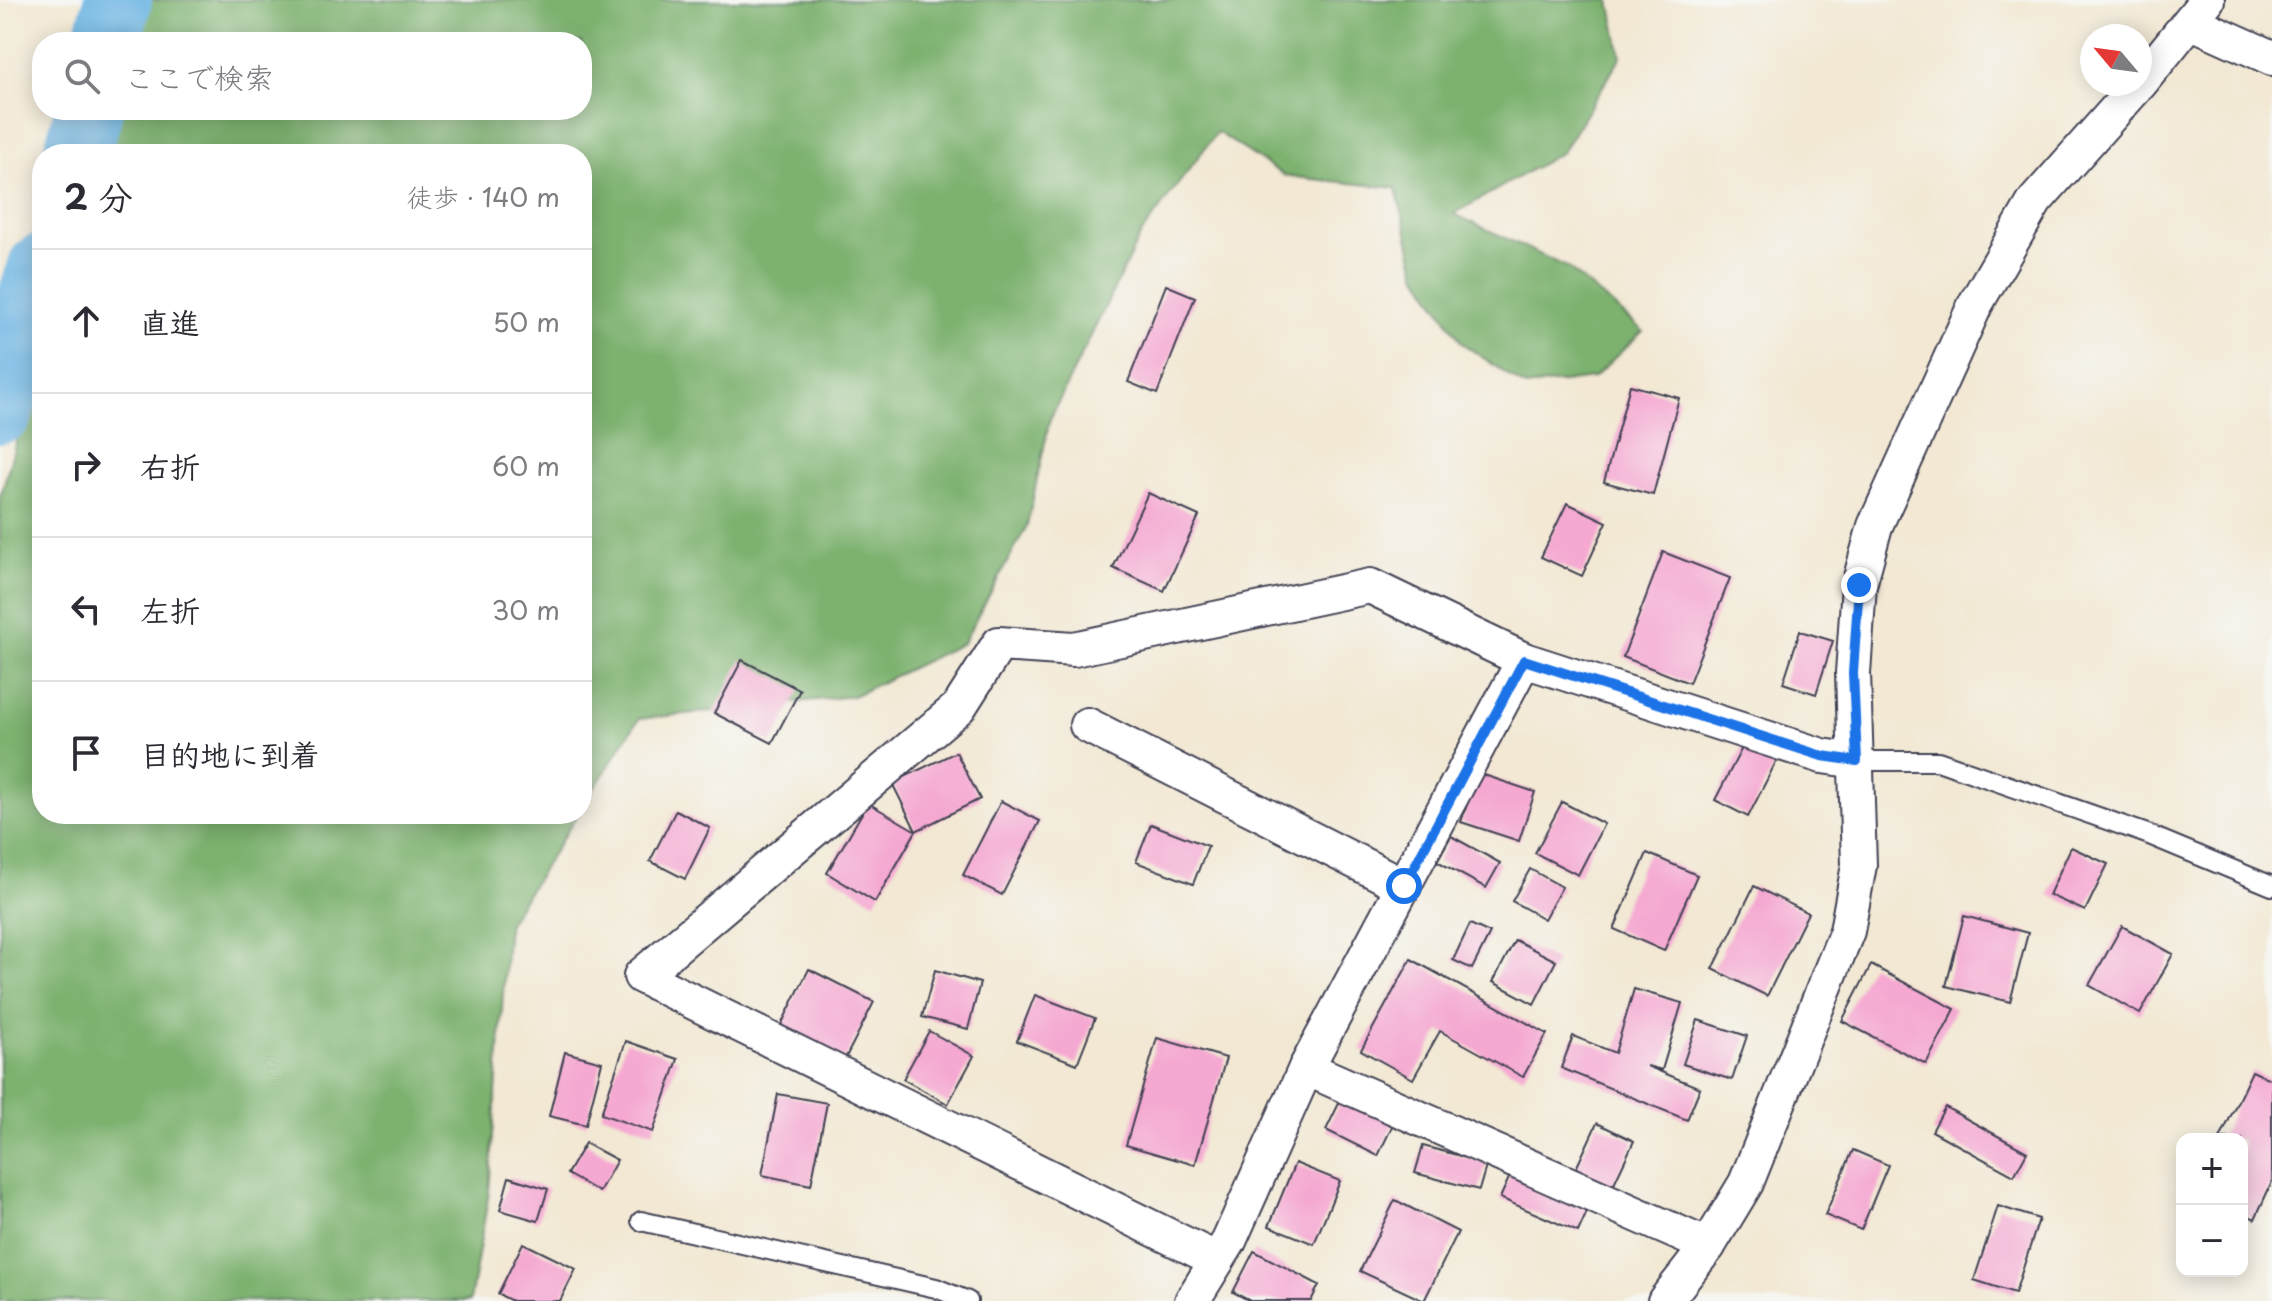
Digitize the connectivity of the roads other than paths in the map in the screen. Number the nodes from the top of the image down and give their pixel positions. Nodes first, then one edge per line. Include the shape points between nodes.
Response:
1 (2200, 11) edge
2 (2272, 58) edge
3 (2152, 69) edge
4 (2129, 96) edge
5 (1524, 660) junction
6 (1087, 725) dead end
7 (1857, 761) junction
8 (1404, 886) junction
9 (2272, 886) edge
10 (1306, 1068) junction
11 (641, 1221) dead end
12 (1708, 1246) junction
13 (1217, 1260) junction
14 (968, 1301) edge
15 (1192, 1301) edge
16 (1665, 1301) edge

1 - 2 street
1 - 3 street
4 - 7 street via 2035,201 1976,303 1875,526 1859,585 1853,673
5 - 7 street via 1822,756
5 - 8 street
5 - 13 street via 1370,586 1074,649 999,644 959,707 641,976
6 - 8 street
7 - 9 lane via 1938,761 2147,834
7 - 12 street via 1859,865 1847,931 1746,1183
8 - 10 street
10 - 12 street
10 - 13 street
11 - 14 lane via 936,1288
12 - 16 street
13 - 15 street

